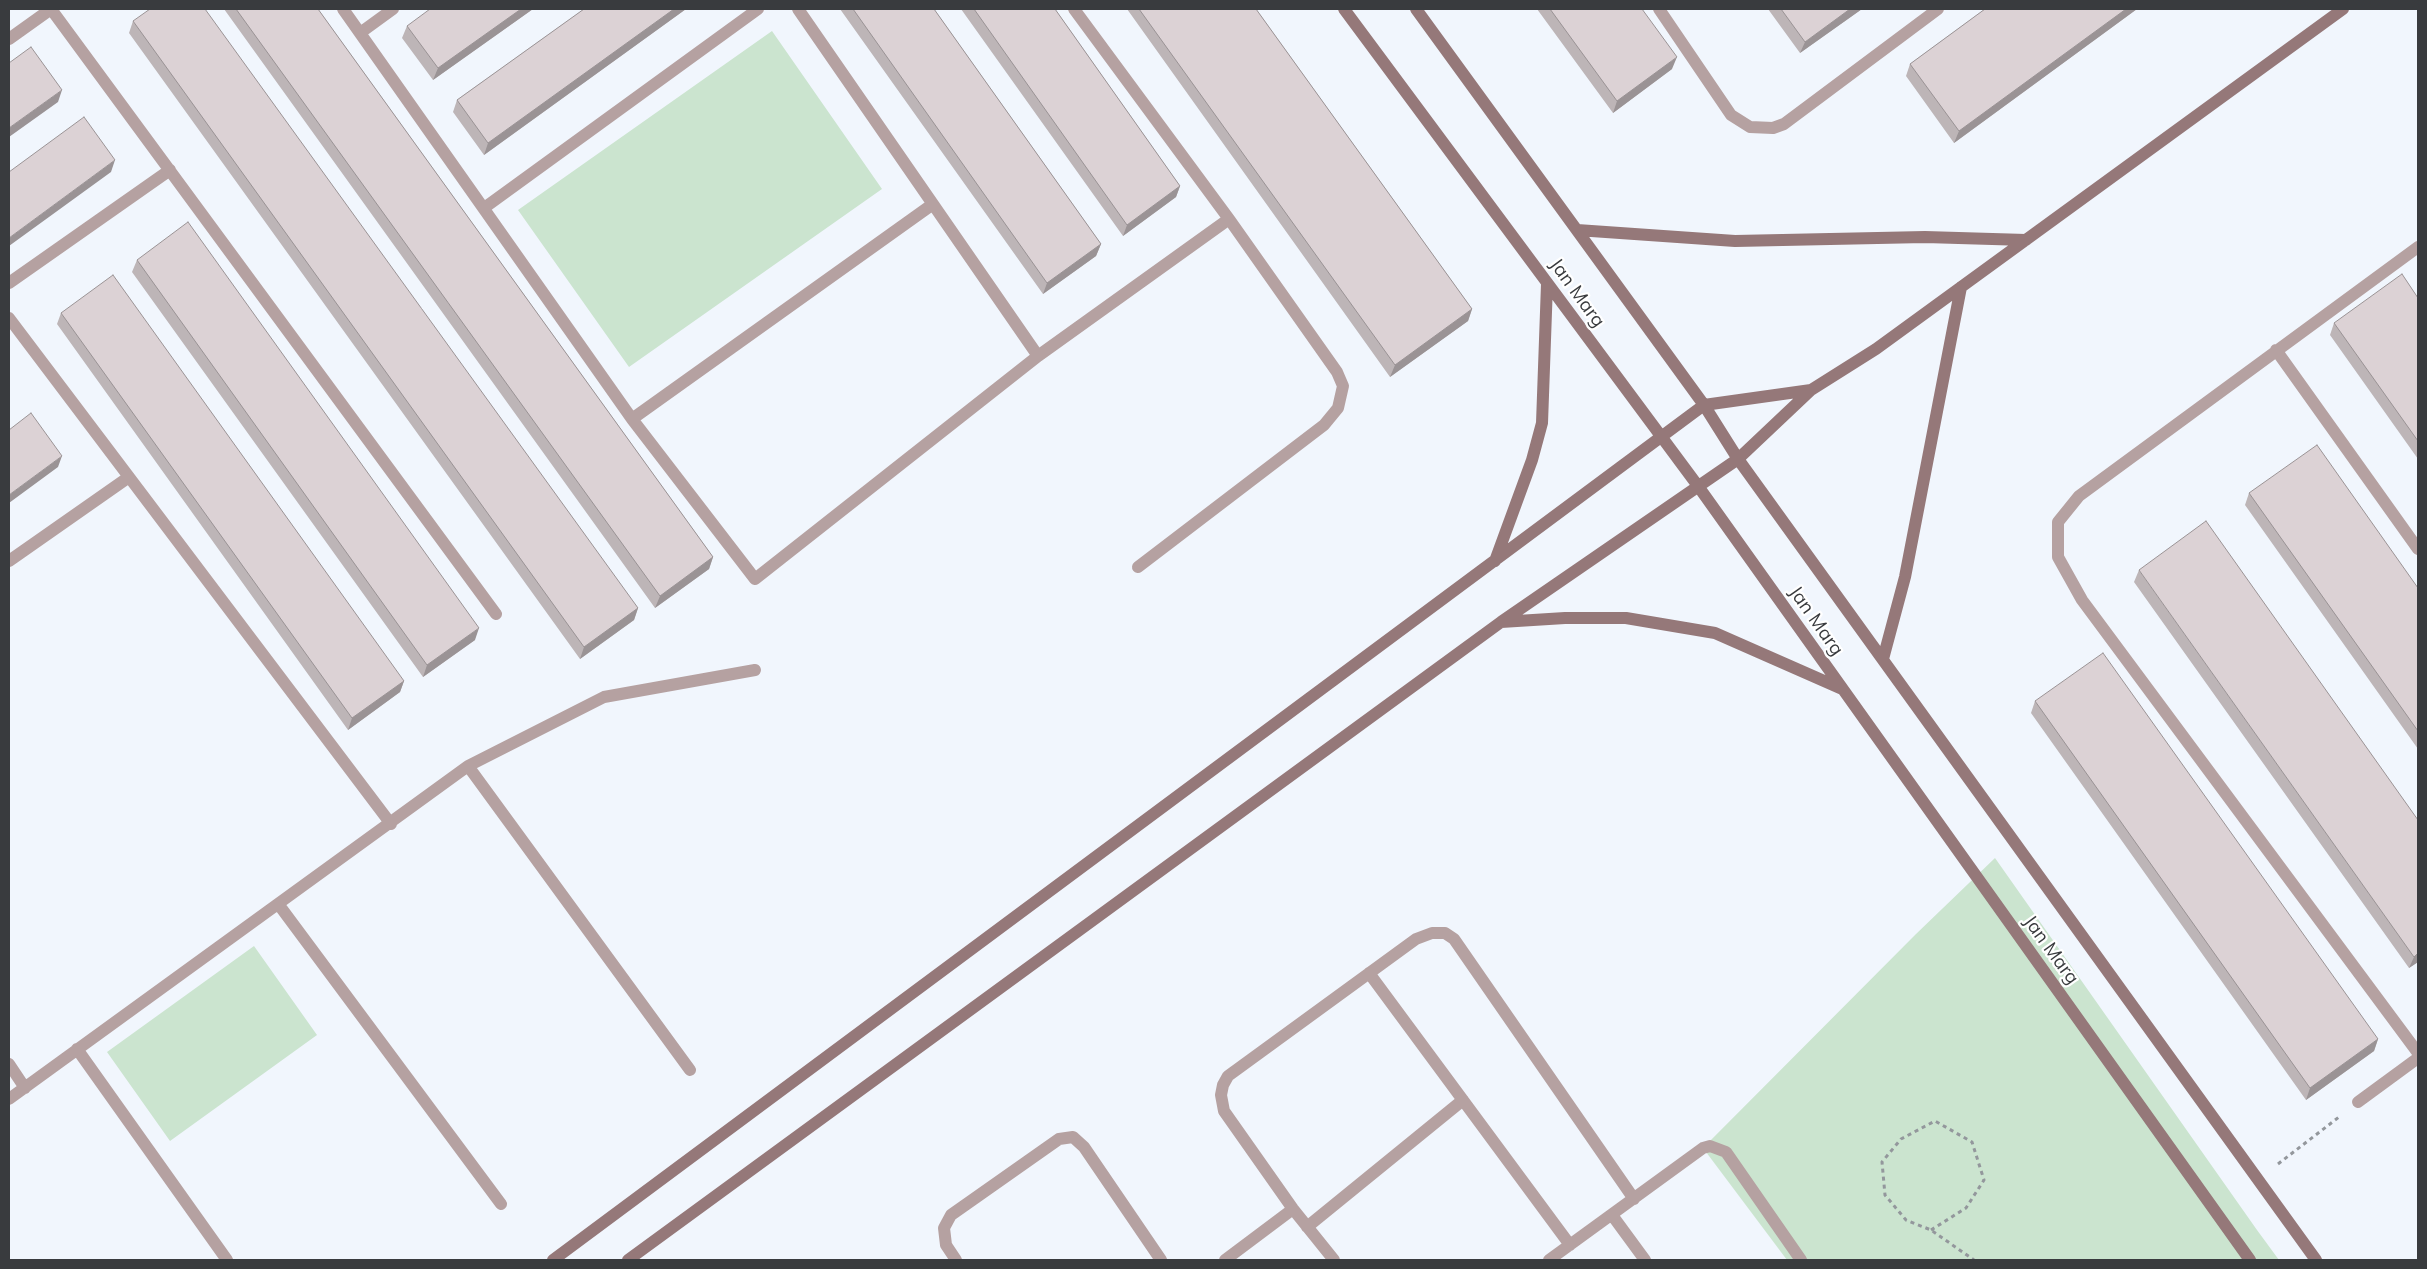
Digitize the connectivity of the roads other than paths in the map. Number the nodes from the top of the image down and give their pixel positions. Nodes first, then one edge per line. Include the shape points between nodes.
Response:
1 (51, 9) edge
2 (343, 9) edge
3 (393, 9) edge
4 (758, 9) edge
5 (798, 9) edge
6 (1074, 9) edge
7 (1344, 9) edge
8 (1416, 9) edge
9 (1659, 9) edge
10 (1938, 9) edge
11 (2343, 9) edge
12 (360, 33) junction
13 (9, 39) edge
14 (170, 170) junction
15 (934, 204) junction
16 (484, 208) junction
17 (1229, 219) junction
18 (1577, 230) junction
19 (2026, 240) junction
20 (2418, 246) edge
21 (9, 283) edge
22 (1547, 284) junction
23 (1961, 287) junction
24 (9, 318) edge
25 (2276, 350) junction
26 (1038, 356) junction
27 (1810, 390) junction
28 (1704, 405) junction
29 (632, 419) junction
30 (1660, 437) junction
31 (1738, 459) junction
32 (129, 477) junction
33 (1698, 486) junction
34 (2418, 549) edge
35 (1495, 560) junction
36 (9, 561) edge
37 (1138, 567) dead end
38 (496, 614) dead end
39 (1501, 622) junction
40 (1883, 658) junction
41 (755, 670) dead end
42 (1840, 688) junction
43 (468, 766) junction
44 (391, 824) junction
45 (279, 906) junction
46 (1370, 973) junction
47 (77, 1050) junction
48 (2418, 1053) edge
49 (2418, 1058) edge
50 (9, 1064) edge
51 (690, 1070) dead end
52 (25, 1088) junction
53 (9, 1099) edge
54 (1463, 1100) junction
55 (2358, 1102) road end
56 (1634, 1199) junction
57 (501, 1204) dead end
58 (1293, 1209) junction
59 (1612, 1215) junction
60 (1307, 1227) junction
61 (1570, 1245) junction
62 (227, 1260) edge
63 (553, 1260) edge
64 (628, 1260) edge
65 (956, 1260) edge
66 (1161, 1260) edge
67 (1225, 1260) edge
68 (1334, 1260) edge
69 (1549, 1260) edge
70 (1645, 1260) edge
71 (1801, 1260) edge
72 (2250, 1260) edge
73 (2316, 1260) edge

1 - 13 street
1 - 14 street
2 - 12 street
3 - 12 street
4 - 16 street
5 - 15 street
6 - 17 street
7 - 22 main road, Jan Marg
8 - 18 main road
9 - 10 street via 1731,115 1750,127 1772,128 1784,124
11 - 19 main road
12 - 16 street
14 - 21 street
14 - 38 street
15 - 26 street
15 - 29 street
16 - 29 street
17 - 26 street
17 - 37 street via 1337,372 1343,386 1338,408 1324,425
18 - 19 main road via 1734,241 1925,237
18 - 28 main road
19 - 23 main road
20 - 25 street
22 - 30 main road, Jan Marg
22 - 35 main road via 1542,423 1532,460
23 - 27 main road via 1876,349
23 - 40 main road via 1905,577
24 - 32 street
25 - 34 street
25 - 48 street via 2079,496 2058,522 2058,557 2082,600
26 - 29 street via 755,579
27 - 28 main road
27 - 31 main road
28 - 30 main road
28 - 31 main road
30 - 33 main road, Jan Marg
30 - 35 main road
31 - 33 main road
31 - 40 main road
32 - 36 street
32 - 44 street
33 - 39 main road
33 - 42 main road, Jan Marg
35 - 63 main road
39 - 42 main road via 1626,618 1716,633
39 - 64 main road
40 - 73 main road
41 - 43 street via 604,697
42 - 72 main road, Jan Marg
43 - 44 street
43 - 51 street
44 - 45 street
45 - 47 street
45 - 57 street
46 - 54 street
46 - 56 street via 1416,939 1432,933 1445,933 1454,939
46 - 58 street via 1228,1076 1223,1084 1224,1111
47 - 52 street
47 - 62 street
49 - 55 street
50 - 52 street
52 - 53 street
54 - 60 street
54 - 61 street
56 - 59 street
56 - 71 street via 1703,1148 1719,1148 1726,1152
58 - 60 street
58 - 67 street
59 - 61 street
59 - 70 street
60 - 68 street
61 - 69 street
65 - 66 street via 946,1245 944,1228 951,1215 1059,1139 1073,1137 1084,1147

